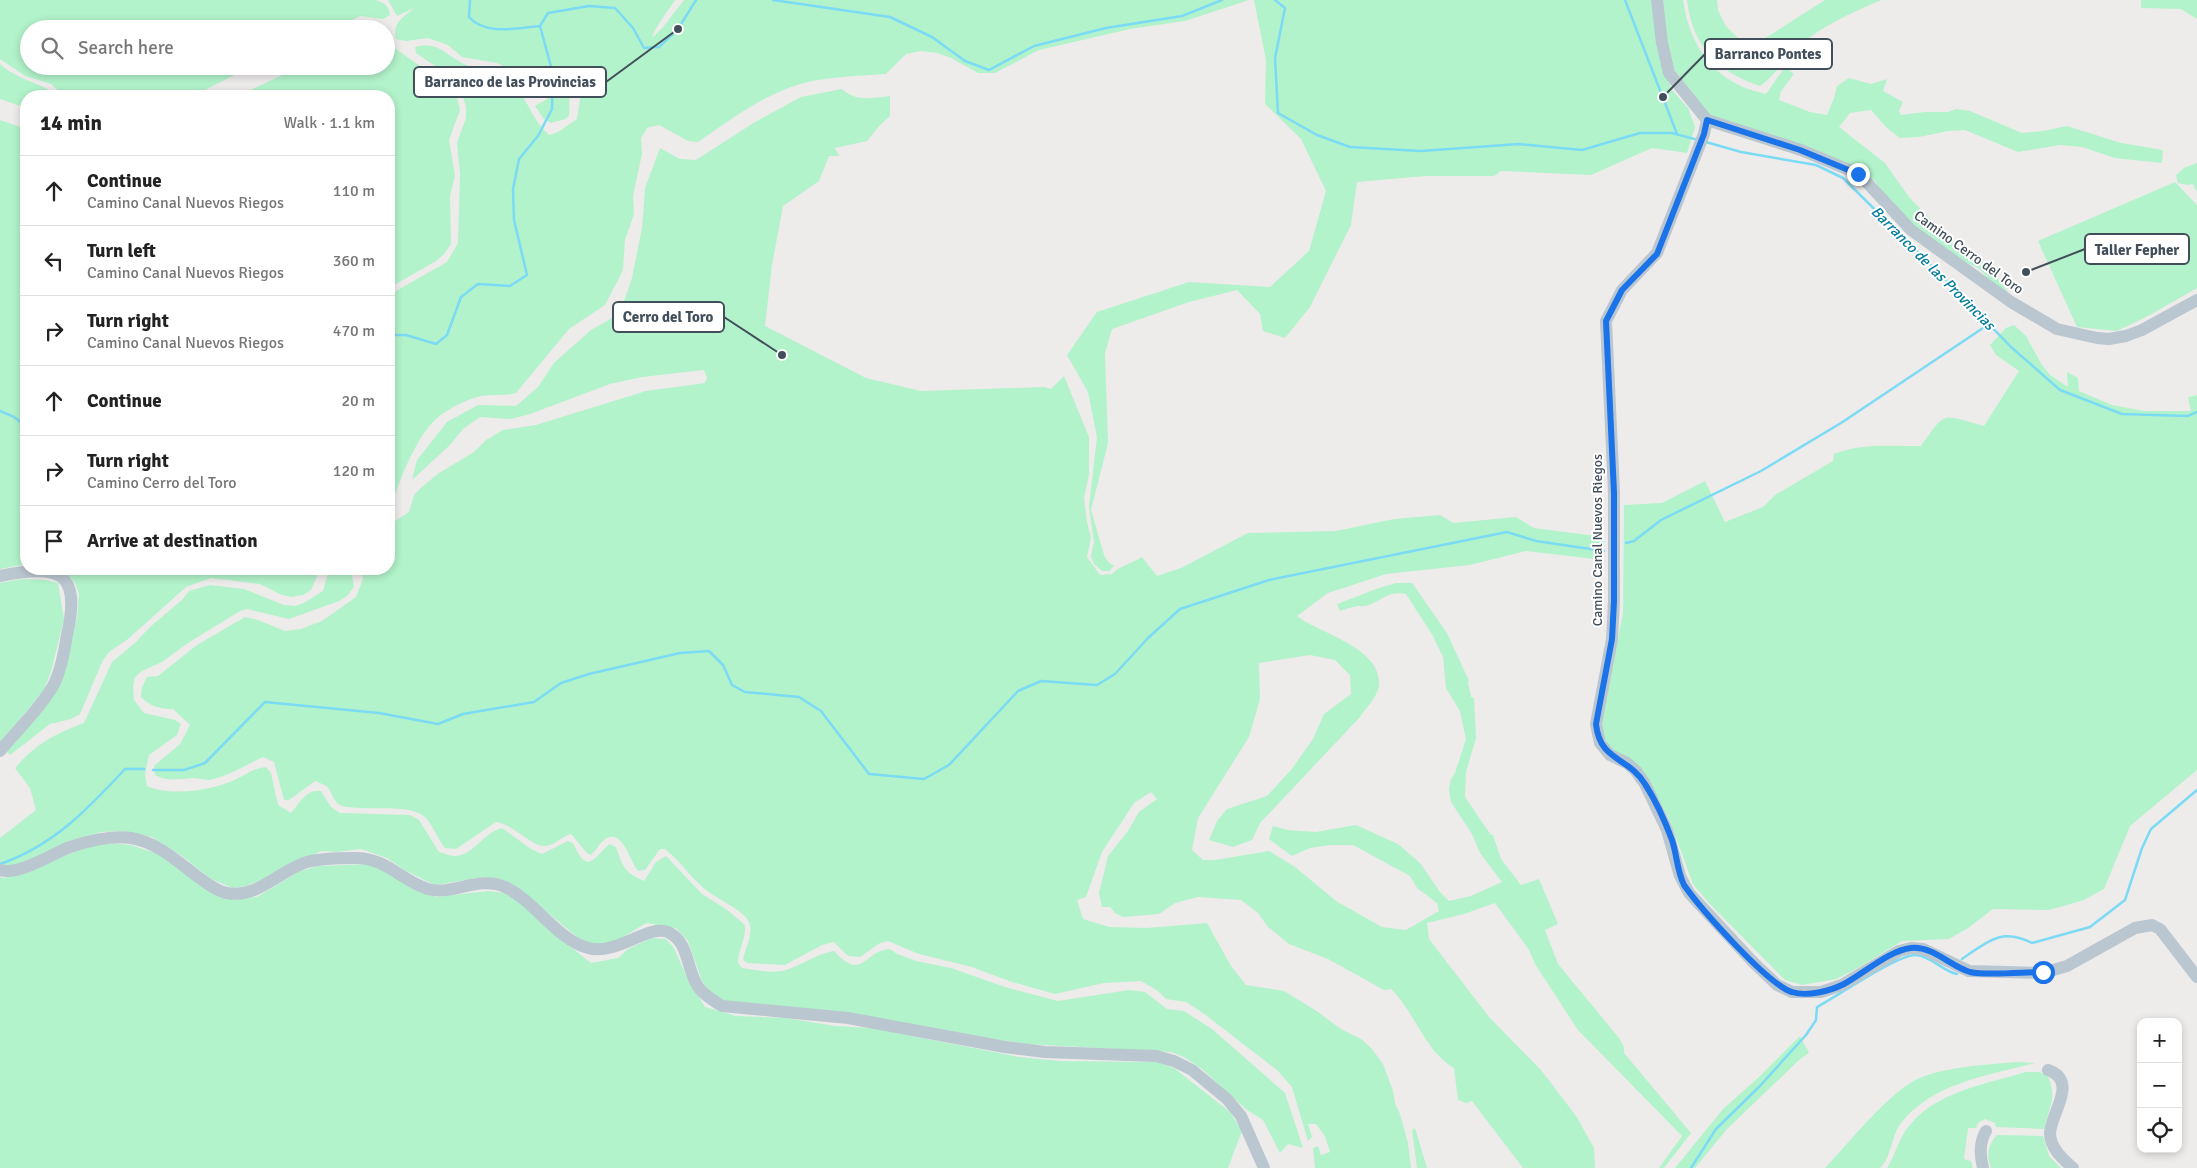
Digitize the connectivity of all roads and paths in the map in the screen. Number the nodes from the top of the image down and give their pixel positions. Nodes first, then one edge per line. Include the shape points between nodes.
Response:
1 (1657, 0) edge
2 (1707, 120) junction
3 (2197, 300) edge
4 (20, 571) edge
5 (60, 575) edge
6 (0, 576) edge
7 (0, 751) edge
8 (0, 870) edge
9 (2197, 977) edge
10 (2048, 1070) dead end
11 (1986, 1131) dead end
12 (1264, 1168) edge
13 (1983, 1168) edge
14 (2073, 1168) edge

1 - 2 street via 1669,73
2 - 3 street, Camino Cerro del Toro via 1800,150 1858,174 1911,230 2011,302 2057,329 2097,338 2126,336
2 - 9 street, Camino Canal Nuevos Riegos via 1657,254 1622,290 1606,321 1614,493 1614,601 1612,639 1596,724 1600,743 1605,750 1627,763 1646,784 1672,842 1684,885 1752,962 1777,984 1792,992 1821,992 1842,985 1899,951 1911,948 1923,949 1969,972 2056,970 2143,925 2152,925 2160,930
4 - 6 street
5 - 7 street via 67,582 72,596 72,612 54,684
8 - 12 street via 20,869 90,841 129,838 156,846 226,893 252,891 307,862 324,859 360,858 388,865 429,889 491,883 518,894 574,942 587,948 614,948 652,932 665,931 676,937 683,947 698,988 722,1006 848,1018 1045,1052 1156,1056 1174,1060 1192,1070 1232,1105 1241,1116
10 - 14 street via 2055,1072 2062,1081 2062,1097 2050,1132 2053,1144 2059,1156
11 - 13 street via 1981,1139

